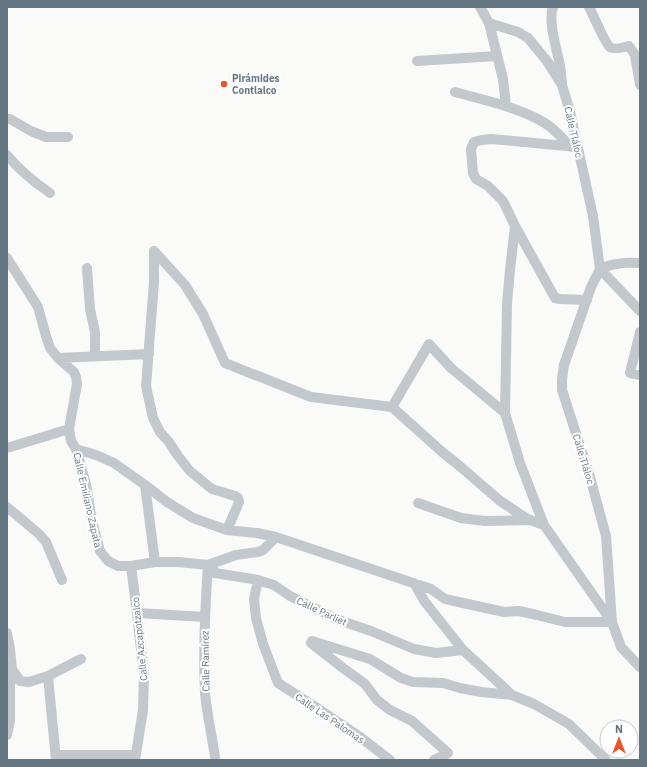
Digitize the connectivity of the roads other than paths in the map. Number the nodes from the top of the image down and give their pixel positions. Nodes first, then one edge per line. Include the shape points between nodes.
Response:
1 (480, 7) edge
2 (553, 7) edge
3 (589, 7) edge
4 (489, 23) junction
5 (497, 56) junction
6 (637, 57) edge
7 (417, 61) dead end
8 (562, 85) junction
9 (640, 85) edge
10 (455, 92) dead end
11 (506, 106) junction
12 (7, 119) edge
13 (68, 137) dead end
14 (574, 147) junction
15 (7, 155) edge
16 (50, 193) dead end
17 (515, 226) junction
18 (7, 258) edge
19 (640, 263) edge
20 (87, 268) dead end
21 (600, 269) junction
22 (587, 300) junction
23 (640, 311) edge
24 (640, 332) edge
25 (149, 354) junction
26 (95, 356) junction
27 (58, 358) junction
28 (640, 376) edge
29 (392, 407) junction
30 (505, 413) junction
31 (70, 429) junction
32 (7, 448) edge
33 (76, 449) junction
34 (145, 485) junction
35 (418, 503) dead end
36 (7, 507) edge
37 (530, 520) junction
38 (544, 525) junction
39 (227, 530) junction
40 (276, 537) junction
41 (155, 562) junction
42 (210, 564) junction
43 (131, 566) junction
44 (62, 580) dead end
45 (258, 580) junction
46 (414, 584) junction
47 (137, 613) junction
48 (205, 617) junction
49 (612, 622) junction
50 (7, 633) edge
51 (463, 650) junction
52 (81, 658) dead end
53 (640, 667) edge
54 (12, 669) junction
55 (48, 676) junction
56 (512, 695) junction
57 (7, 735) edge
58 (56, 757) edge
59 (215, 757) dead end
60 (136, 758) edge
61 (390, 760) edge
62 (434, 760) edge
63 (606, 760) edge

1 - 4 street
2 - 8 street via 551,14
3 - 6 street via 609,46 629,46
4 - 5 street
4 - 8 street, Calle Tláloc via 518,32 528,38
5 - 7 street
5 - 11 street
6 - 9 street
8 - 14 street, Calle Tláloc via 570,112
10 - 11 street
11 - 14 street via 544,122
12 - 13 street via 46,137
14 - 17 street via 491,139 474,142 471,149 473,173 503,201
14 - 21 street, Calle Tláloc via 593,216
15 - 16 street via 16,167
17 - 22 street via 555,298
17 - 30 street via 507,304
18 - 27 street via 38,307 50,348
19 - 21 street via 628,262
20 - 26 street via 90,309 95,332
21 - 22 street, Calle Tláloc
21 - 23 street
22 - 49 street, Calle Tláloc via 564,365 562,390 606,536
24 - 28 street via 630,373
25 - 26 street
25 - 29 street via 154,251 192,296 225,363 311,397
25 - 39 street via 146,386 153,418 160,432 200,480 212,489 238,498 239,502
26 - 27 street
27 - 31 street, Calle Emiliano Zapata via 74,372 76,378
29 - 30 street via 430,344 451,368
29 - 37 street via 499,500
30 - 38 street via 520,463
31 - 32 street
31 - 33 street, Calle Emiliano Zapata via 71,441
33 - 34 street via 114,463
33 - 43 street, Calle Emiliano Zapata via 100,551 108,561 118,566
34 - 39 street via 193,518
34 - 41 street
35 - 37 street via 461,518 485,521
36 - 44 street via 46,542
37 - 38 street
38 - 49 street
39 - 40 street
40 - 42 street via 263,550 236,554
40 - 46 street
41 - 42 street
41 - 43 street
42 - 45 street, Calle Parliet via 215,573
42 - 48 street, Calle Ramírez
43 - 47 street, Calle Azcapotzalco
45 - 51 street, Calle Parliet via 274,585 336,619 371,630 414,649 436,653
45 - 61 street, Calle Las Palomas via 254,599 256,618 278,683
46 - 49 street via 431,589 444,599 504,612 537,614 565,622
46 - 51 street
47 - 48 street
47 - 60 street, Calle Azcapotzalco via 144,673 143,710
48 - 59 street, Calle Ramírez via 206,694
49 - 53 street via 622,646
50 - 54 street
51 - 56 street
52 - 55 street
54 - 55 street via 20,681 25,682
54 - 57 street
55 - 58 street
56 - 62 street via 481,692 442,683 413,682 401,678 370,659 311,641 365,684 377,700 412,721 448,753
56 - 63 street via 569,724
58 - 60 street

